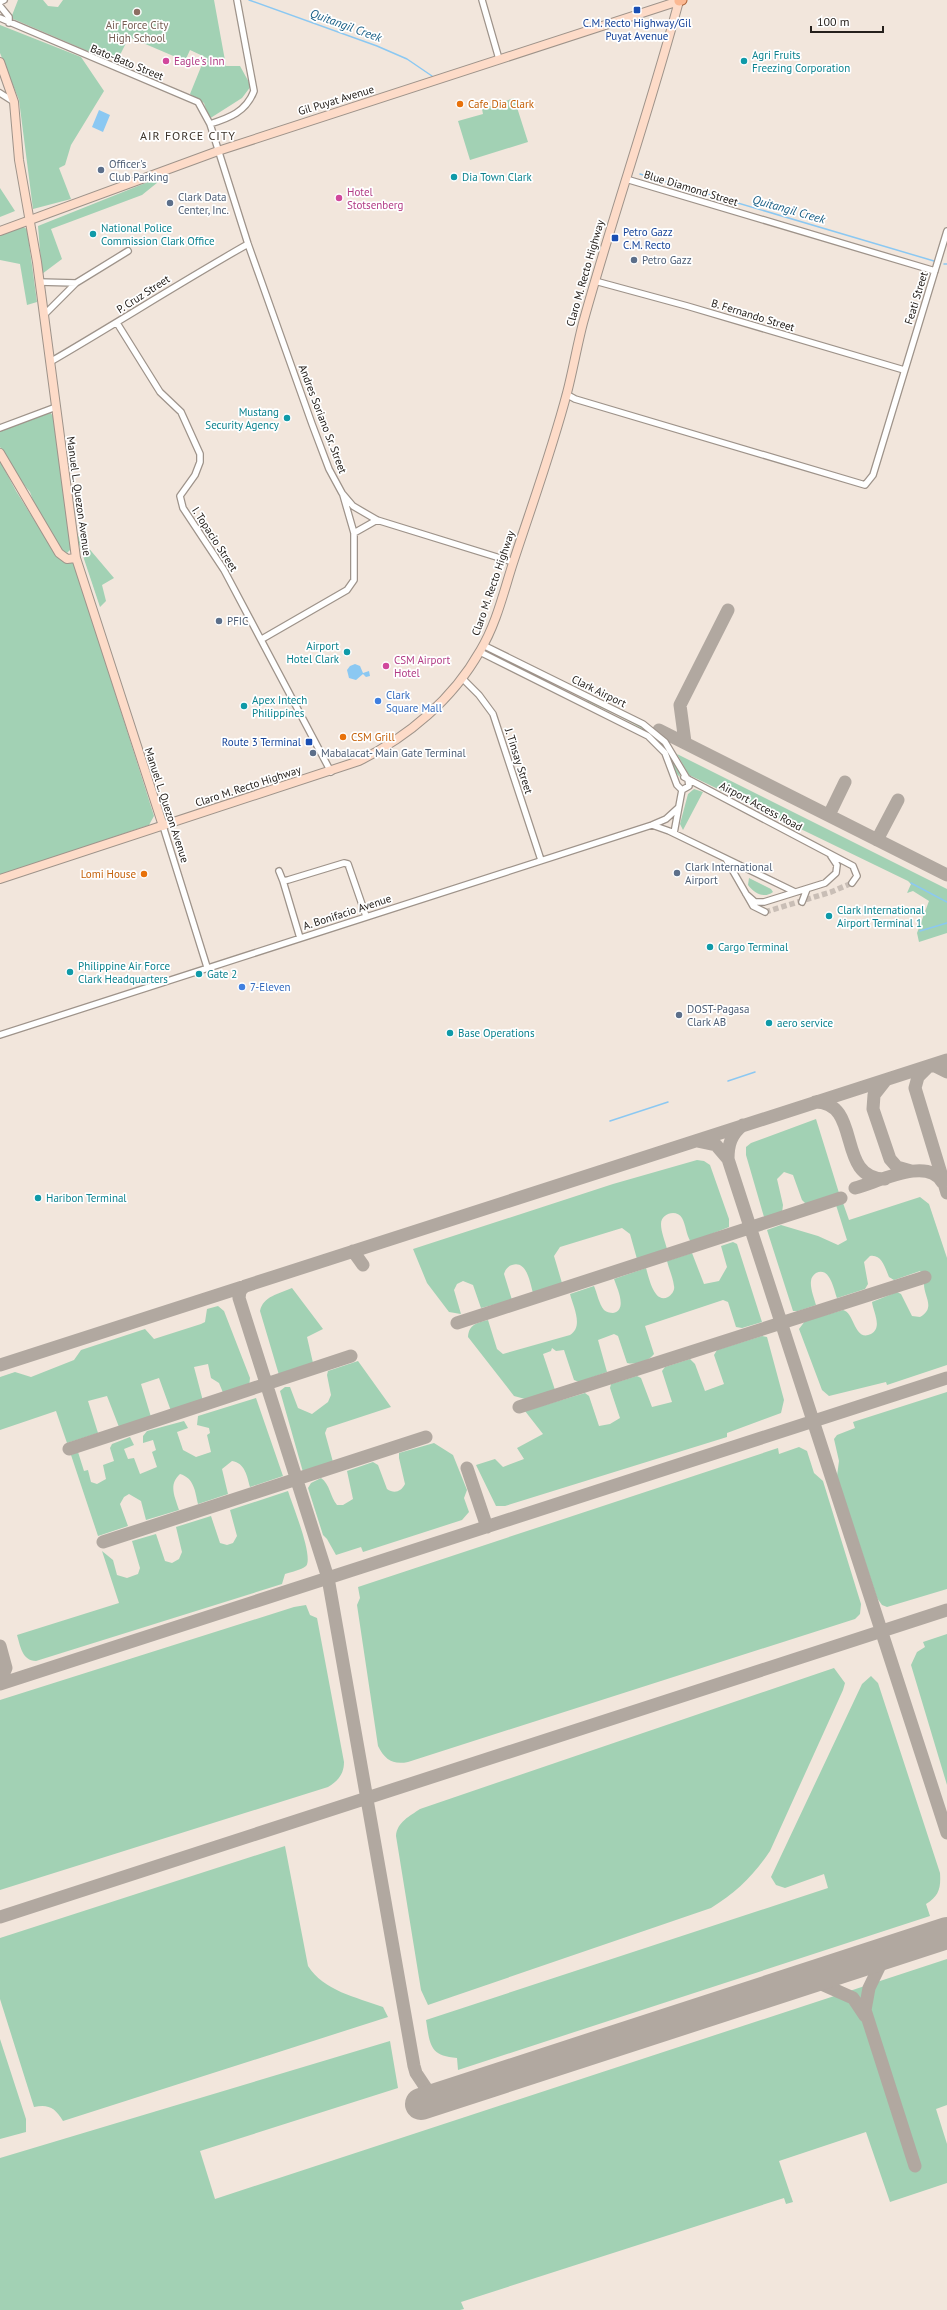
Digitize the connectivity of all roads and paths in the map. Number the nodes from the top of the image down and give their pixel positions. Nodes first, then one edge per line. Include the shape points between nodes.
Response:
1 (4, 0) edge
2 (237, 0) edge
3 (482, 0) edge
4 (680, 0) edge
5 (0, 2) edge
6 (0, 6) edge
7 (0, 18) edge
8 (9, 23) junction
9 (499, 59) junction
10 (0, 62) edge
11 (0, 94) edge
12 (14, 102) junction
13 (210, 124) junction
14 (218, 151) junction
15 (626, 179) junction
16 (30, 220) junction
17 (0, 231) edge
18 (947, 231) edge
19 (248, 244) junction
20 (128, 251) dead end
21 (934, 271) junction
22 (595, 281) junction
23 (39, 282) junction
24 (76, 282) junction
25 (44, 315) junction
26 (117, 323) junction
27 (50, 362) junction
28 (904, 370) junction
29 (566, 394) junction
30 (56, 407) junction
31 (0, 428) edge
32 (0, 453) edge
33 (342, 493) junction
34 (377, 520) junction
35 (354, 533) junction
36 (76, 558) junction
37 (513, 562) junction
38 (262, 639) junction
39 (482, 648) junction
40 (462, 678) junction
41 (584, 696) junction
42 (582, 702) junction
43 (331, 772) junction
44 (687, 778) junction
45 (677, 782) junction
46 (682, 790) junction
47 (678, 808) junction
48 (652, 825) junction
49 (163, 826) junction
50 (674, 833) junction
51 (825, 850) junction
52 (725, 858) junction
53 (540, 860) junction
54 (279, 871) dead end
55 (0, 879) edge
56 (283, 882) junction
57 (852, 883) dead end
58 (807, 889) junction
59 (795, 892) junction
60 (746, 894) junction
61 (802, 902) dead end
62 (765, 912) dead end
63 (366, 916) junction
64 (300, 938) junction
65 (207, 967) junction
66 (0, 1035) edge

1 - 5 street
2 - 13 street via 254,91 251,99 236,115
3 - 9 street
4 - 9 main road, Gil Puyat Avenue
4 - 15 main road, Claro M. Recto Highway
6 - 8 street via 9,17
7 - 8 street, Bato-Bato Street
8 - 13 street, Bato-Bato Street via 198,102
9 - 14 main road, Gil Puyat Avenue
10 - 12 main road, Manuel L. Quezon Avenue
11 - 12 street
12 - 16 main road, Manuel L. Quezon Avenue via 19,160
13 - 14 street, Bato-Bato Street
14 - 16 main road, Gil Puyat Avenue
14 - 19 street, Andres Soriano Sr. Street
15 - 21 street, Blue Diamond Street
15 - 22 main road, Claro M. Recto Highway
16 - 17 main road, Gil Puyat Avenue
16 - 23 main road, Manuel L. Quezon Avenue
18 - 21 street, Feati Street
19 - 26 street, P. Cruz Street via 176,285
19 - 33 street, Andres Soriano Sr. Street via 328,468
20 - 24 street
21 - 28 street, Feati Street
22 - 28 street, B. Fernando Street
22 - 29 main road, Claro M. Recto Highway
23 - 24 street
23 - 25 main road, Manuel L. Quezon Avenue
24 - 25 street
25 - 27 main road, Manuel L. Quezon Avenue
26 - 27 street, P. Cruz Street
26 - 38 street, I. Topacio Street via 160,392 181,412 200,454 195,476 180,496 183,508 215,554
27 - 30 main road, Manuel L. Quezon Avenue
28 - 29 street, Feati Street via 873,476 865,485 575,399
29 - 37 main road, Claro M. Recto Highway
30 - 31 street
30 - 36 main road, Manuel L. Quezon Avenue
32 - 36 main road via 57,550 64,558
33 - 34 street, Andres Soriano Sr. Street via 353,506
33 - 35 street
34 - 35 street
34 - 37 street, Andres Soriano Sr. Street
35 - 38 street via 352,586
36 - 49 main road, Manuel L. Quezon Avenue
37 - 39 main road, Claro M. Recto Highway via 499,608
38 - 43 street, I. Topacio Street
39 - 40 main road, Claro M. Recto Highway
39 - 41 street, Clark Airport
39 - 42 street, Clark Airport
40 - 43 main road, Claro M. Recto Highway via 438,705 397,740 359,761
40 - 53 street, J. Tinsay Street via 480,695 493,714
41 - 42 street
41 - 44 street, Clark Airport via 643,724 659,736 671,749
42 - 45 street, Clark Airport via 652,739 665,753
43 - 49 main road, Claro M. Recto Highway
44 - 45 street via 681,777
44 - 46 street via 689,786
44 - 51 street, Airport Access Road
45 - 46 street
46 - 47 street
47 - 48 street, A. Bonifacio Avenue via 666,819
47 - 50 street
48 - 50 street
48 - 53 street, A. Bonifacio Avenue
49 - 55 main road, Claro M. Recto Highway
49 - 65 street, Manuel L. Quezon Avenue
50 - 52 street
51 - 57 street, Airport Access Road via 856,869 857,876
51 - 58 street, Airport Access Road via 835,861 836,873 830,880
52 - 59 street
52 - 60 street
53 - 63 street, A. Bonifacio Avenue
54 - 56 street
56 - 63 street via 347,863 350,865
56 - 64 street
58 - 59 street, Airport Access Road
58 - 61 street
59 - 60 street, Airport Access Road via 760,902 752,900
60 - 62 street via 753,906
63 - 64 street, A. Bonifacio Avenue
64 - 65 street, A. Bonifacio Avenue
65 - 66 street, A. Bonifacio Avenue

